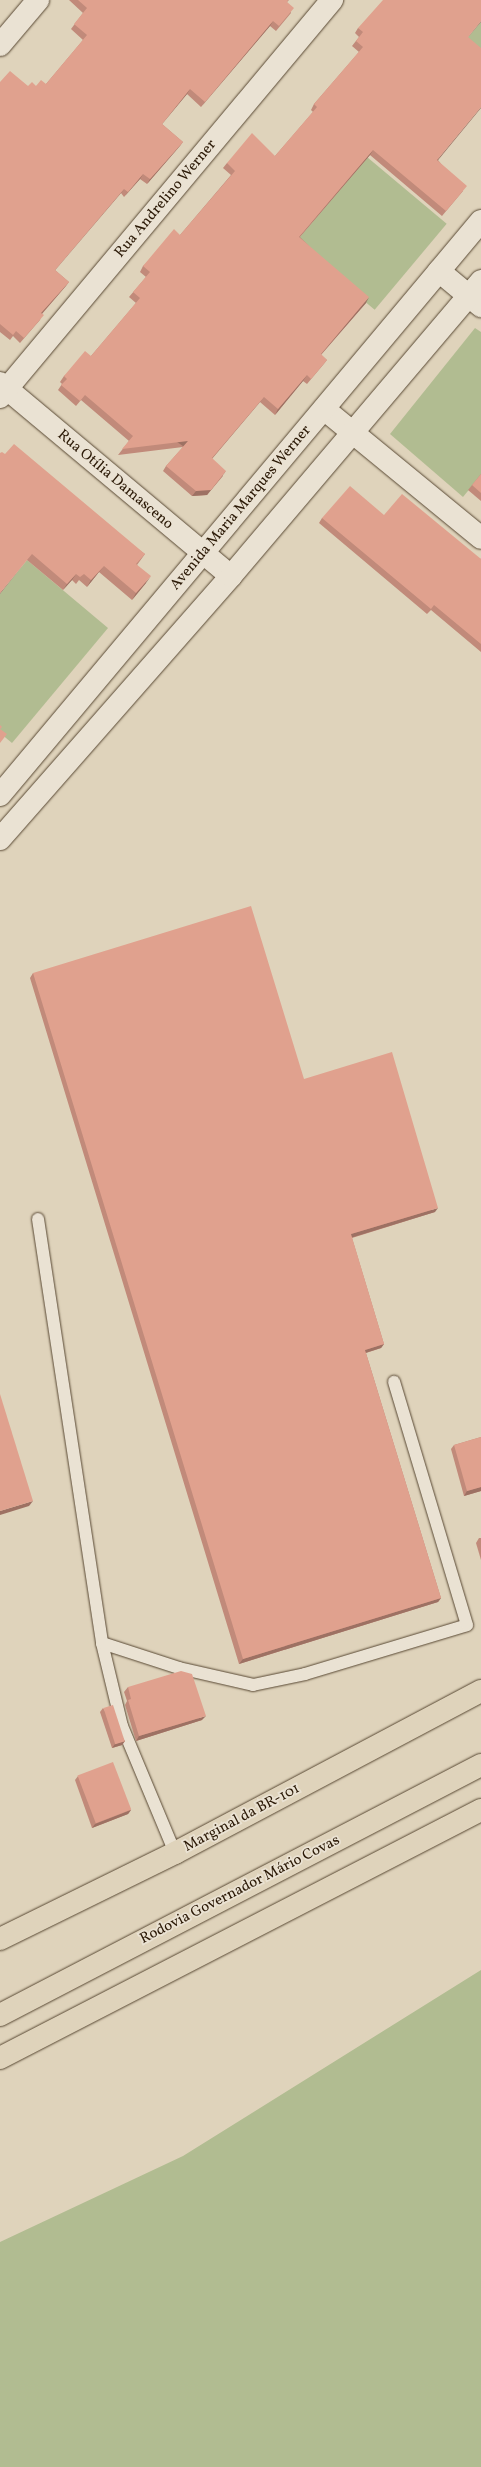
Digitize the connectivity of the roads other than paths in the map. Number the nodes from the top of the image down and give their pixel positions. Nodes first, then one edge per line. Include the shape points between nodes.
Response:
1 (38, 0) edge
2 (332, 0) edge
3 (0, 45) edge
4 (481, 221) edge
5 (439, 272) junction
6 (477, 294) edge
7 (2, 390) edge
8 (324, 409) junction
9 (353, 432) junction
10 (481, 538) edge
11 (203, 553) junction
12 (231, 576) junction
13 (0, 796) edge
14 (0, 839) edge
15 (38, 1219) dead end
16 (394, 1382) dead end
17 (102, 1643) junction
18 (481, 1692) edge
19 (481, 1765) edge
20 (481, 1810) edge
21 (175, 1853) junction
22 (0, 1939) edge
23 (0, 2015) edge
24 (0, 2058) edge

1 - 3 street
2 - 7 street, Rua Andrelino Werner
4 - 5 street, Avenida Maria Marques Werner
5 - 6 street
5 - 8 street, Avenida Maria Marques Werner
6 - 9 street
7 - 11 street, Rua Otília Damasceno
8 - 9 street
8 - 11 street, Avenida Maria Marques Werner
9 - 10 street
9 - 12 street
11 - 12 street, Rua Otília Damasceno
11 - 13 street, Avenida Maria Marques Werner
12 - 14 street
15 - 17 lane
16 - 17 lane via 467,1625 304,1674 253,1685 179,1668
17 - 21 lane via 122,1726
18 - 21 main road, Marginal da BR-101
19 - 23 main road, Rodovia Governador Mário Covas
20 - 24 main road
21 - 22 main road, Marginal da BR-101

